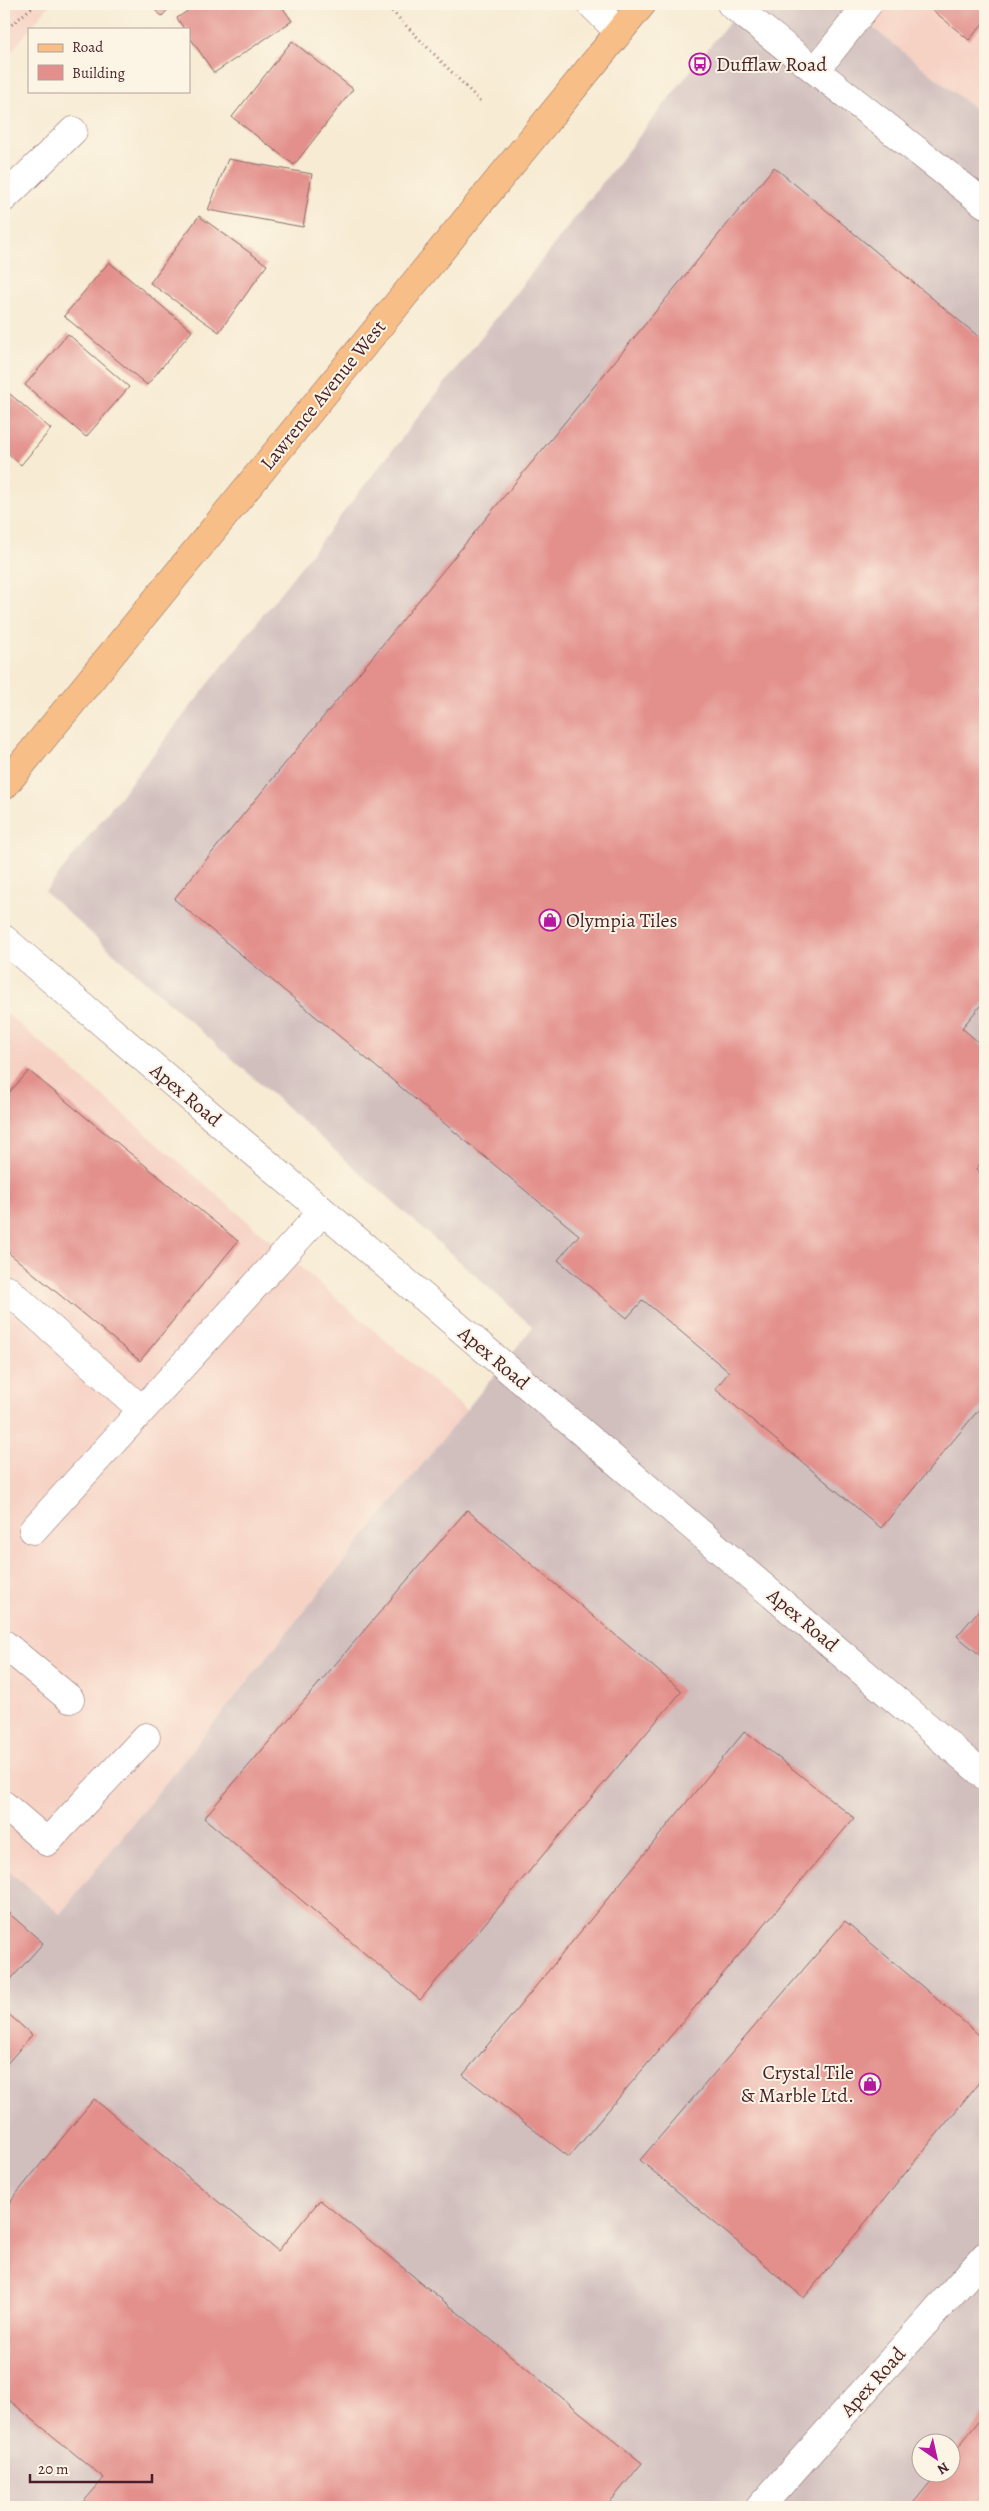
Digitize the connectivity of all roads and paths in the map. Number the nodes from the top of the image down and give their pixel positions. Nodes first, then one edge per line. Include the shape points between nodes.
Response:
1 (36, 4) edge
2 (385, 4) edge
3 (591, 4) edge
4 (642, 4) edge
5 (731, 4) edge
6 (868, 4) edge
7 (4, 31) edge
8 (619, 32) junction
9 (816, 70) junction
10 (480, 101) dead end
11 (73, 132) dead end
12 (4, 198) edge
13 (985, 204) edge
14 (4, 786) edge
15 (4, 939) edge
16 (323, 1211) junction
17 (4, 1296) edge
18 (142, 1410) junction
19 (33, 1530) dead end
20 (4, 1644) edge
21 (70, 1699) dead end
22 (146, 1737) dead end
23 (985, 1776) edge
24 (4, 1805) edge
25 (985, 2256) edge
26 (760, 2507) edge

1 - 7 path
2 - 10 path
3 - 8 street
4 - 8 main road, Lawrence Avenue West
5 - 9 street
6 - 9 street
8 - 14 main road, Lawrence Avenue West
9 - 13 street
11 - 12 street
15 - 16 street, Apex Road
16 - 18 street
16 - 23 street, Apex Road
17 - 18 street via 8,1290
18 - 19 street
20 - 21 street
22 - 24 street via 47,1842
25 - 26 street, Apex Road

